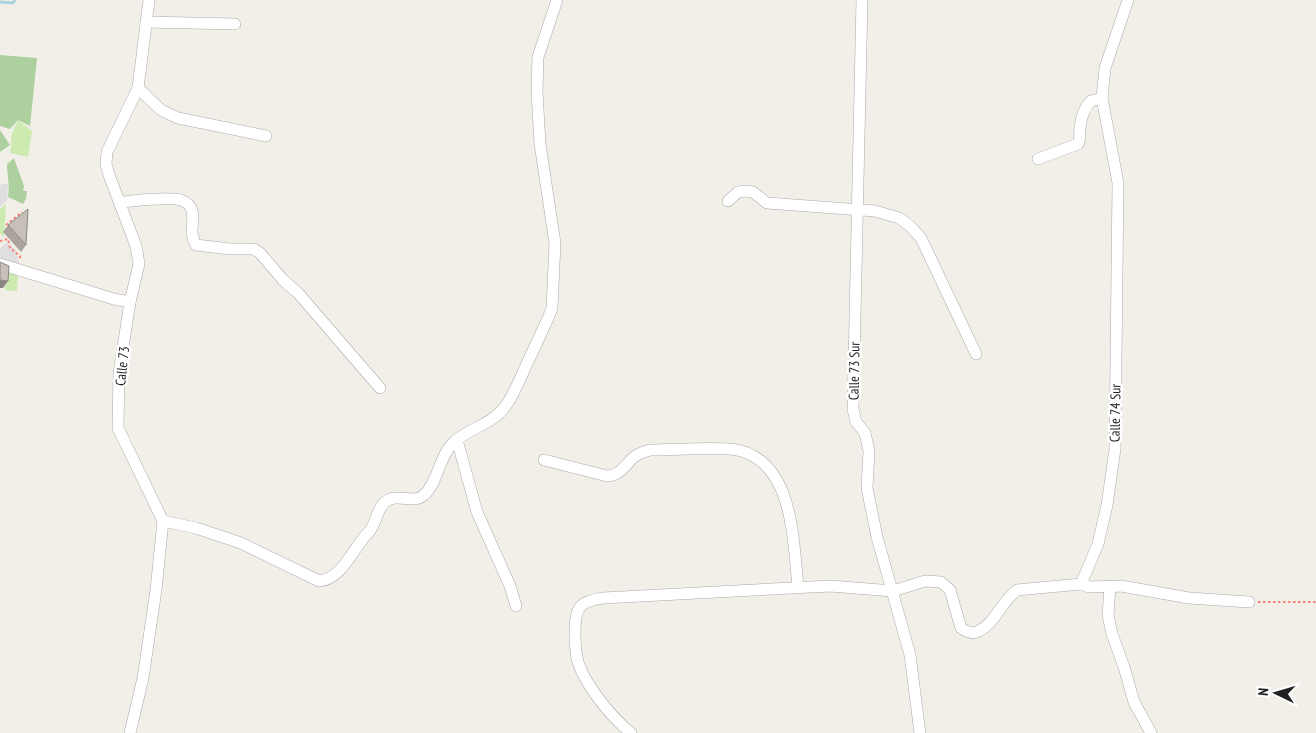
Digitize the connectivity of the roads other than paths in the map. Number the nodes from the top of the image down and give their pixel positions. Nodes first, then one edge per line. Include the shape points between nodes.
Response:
1 (149, 0) edge
2 (557, 0) edge
3 (862, 0) edge
4 (1128, 0) edge
5 (146, 22) junction
6 (234, 24) dead end
7 (138, 88) junction
8 (1102, 98) junction
9 (266, 136) dead end
10 (1038, 159) dead end
11 (728, 201) dead end
12 (120, 203) junction
13 (857, 209) junction
14 (0, 264) edge
15 (130, 302) junction
16 (976, 354) dead end
17 (380, 388) dead end
18 (457, 440) junction
19 (544, 460) dead end
20 (163, 521) junction
21 (1081, 584) junction
22 (1110, 586) junction
23 (798, 587) junction
24 (893, 591) junction
25 (1249, 602) road end
26 (516, 606) dead end
27 (130, 733) edge
28 (631, 733) edge
29 (920, 733) edge
30 (1151, 733) edge

1 - 5 street, Calle 73
2 - 18 street via 538,57 537,91 540,144 556,243 552,308 504,409 488,423
3 - 13 street, Calle 73 Sur
4 - 8 street, Calle 74 Sur via 1105,68
5 - 6 street
5 - 7 street, Calle 73
7 - 9 street via 161,110 178,118
7 - 12 street, Calle 73 via 108,152 106,164
8 - 10 street via 1091,101 1084,112 1078,144
8 - 21 street, Calle 74 Sur via 1118,183 1115,449 1098,544
11 - 13 street via 738,192 745,191 753,192 767,203
12 - 15 street, Calle 73 via 139,264
12 - 17 street via 180,199 192,210 191,236 196,245 254,249 260,253
13 - 16 street via 899,218 921,238
13 - 24 street, Calle 73 Sur via 853,409 856,422 865,432 868,488 877,537
14 - 15 street
15 - 20 street, Calle 73 via 119,373 118,428
18 - 20 street via 436,471 432,487 418,499 396,496 385,502 372,529 326,581 319,581 241,543
18 - 26 street via 477,512
19 - 23 street via 613,476 634,457 650,450 730,449 753,457 774,477 787,503
20 - 27 street via 144,668
21 - 22 street via 1096,588
21 - 24 street via 1017,590 987,624 978,632 969,633 961,628 950,590 940,582 925,581
22 - 25 street via 1189,598
22 - 30 street via 1108,615 1112,634 1134,702
23 - 24 street
23 - 28 street via 603,598 584,603 575,623 580,668 608,711
24 - 29 street, Calle 73 Sur via 910,655

